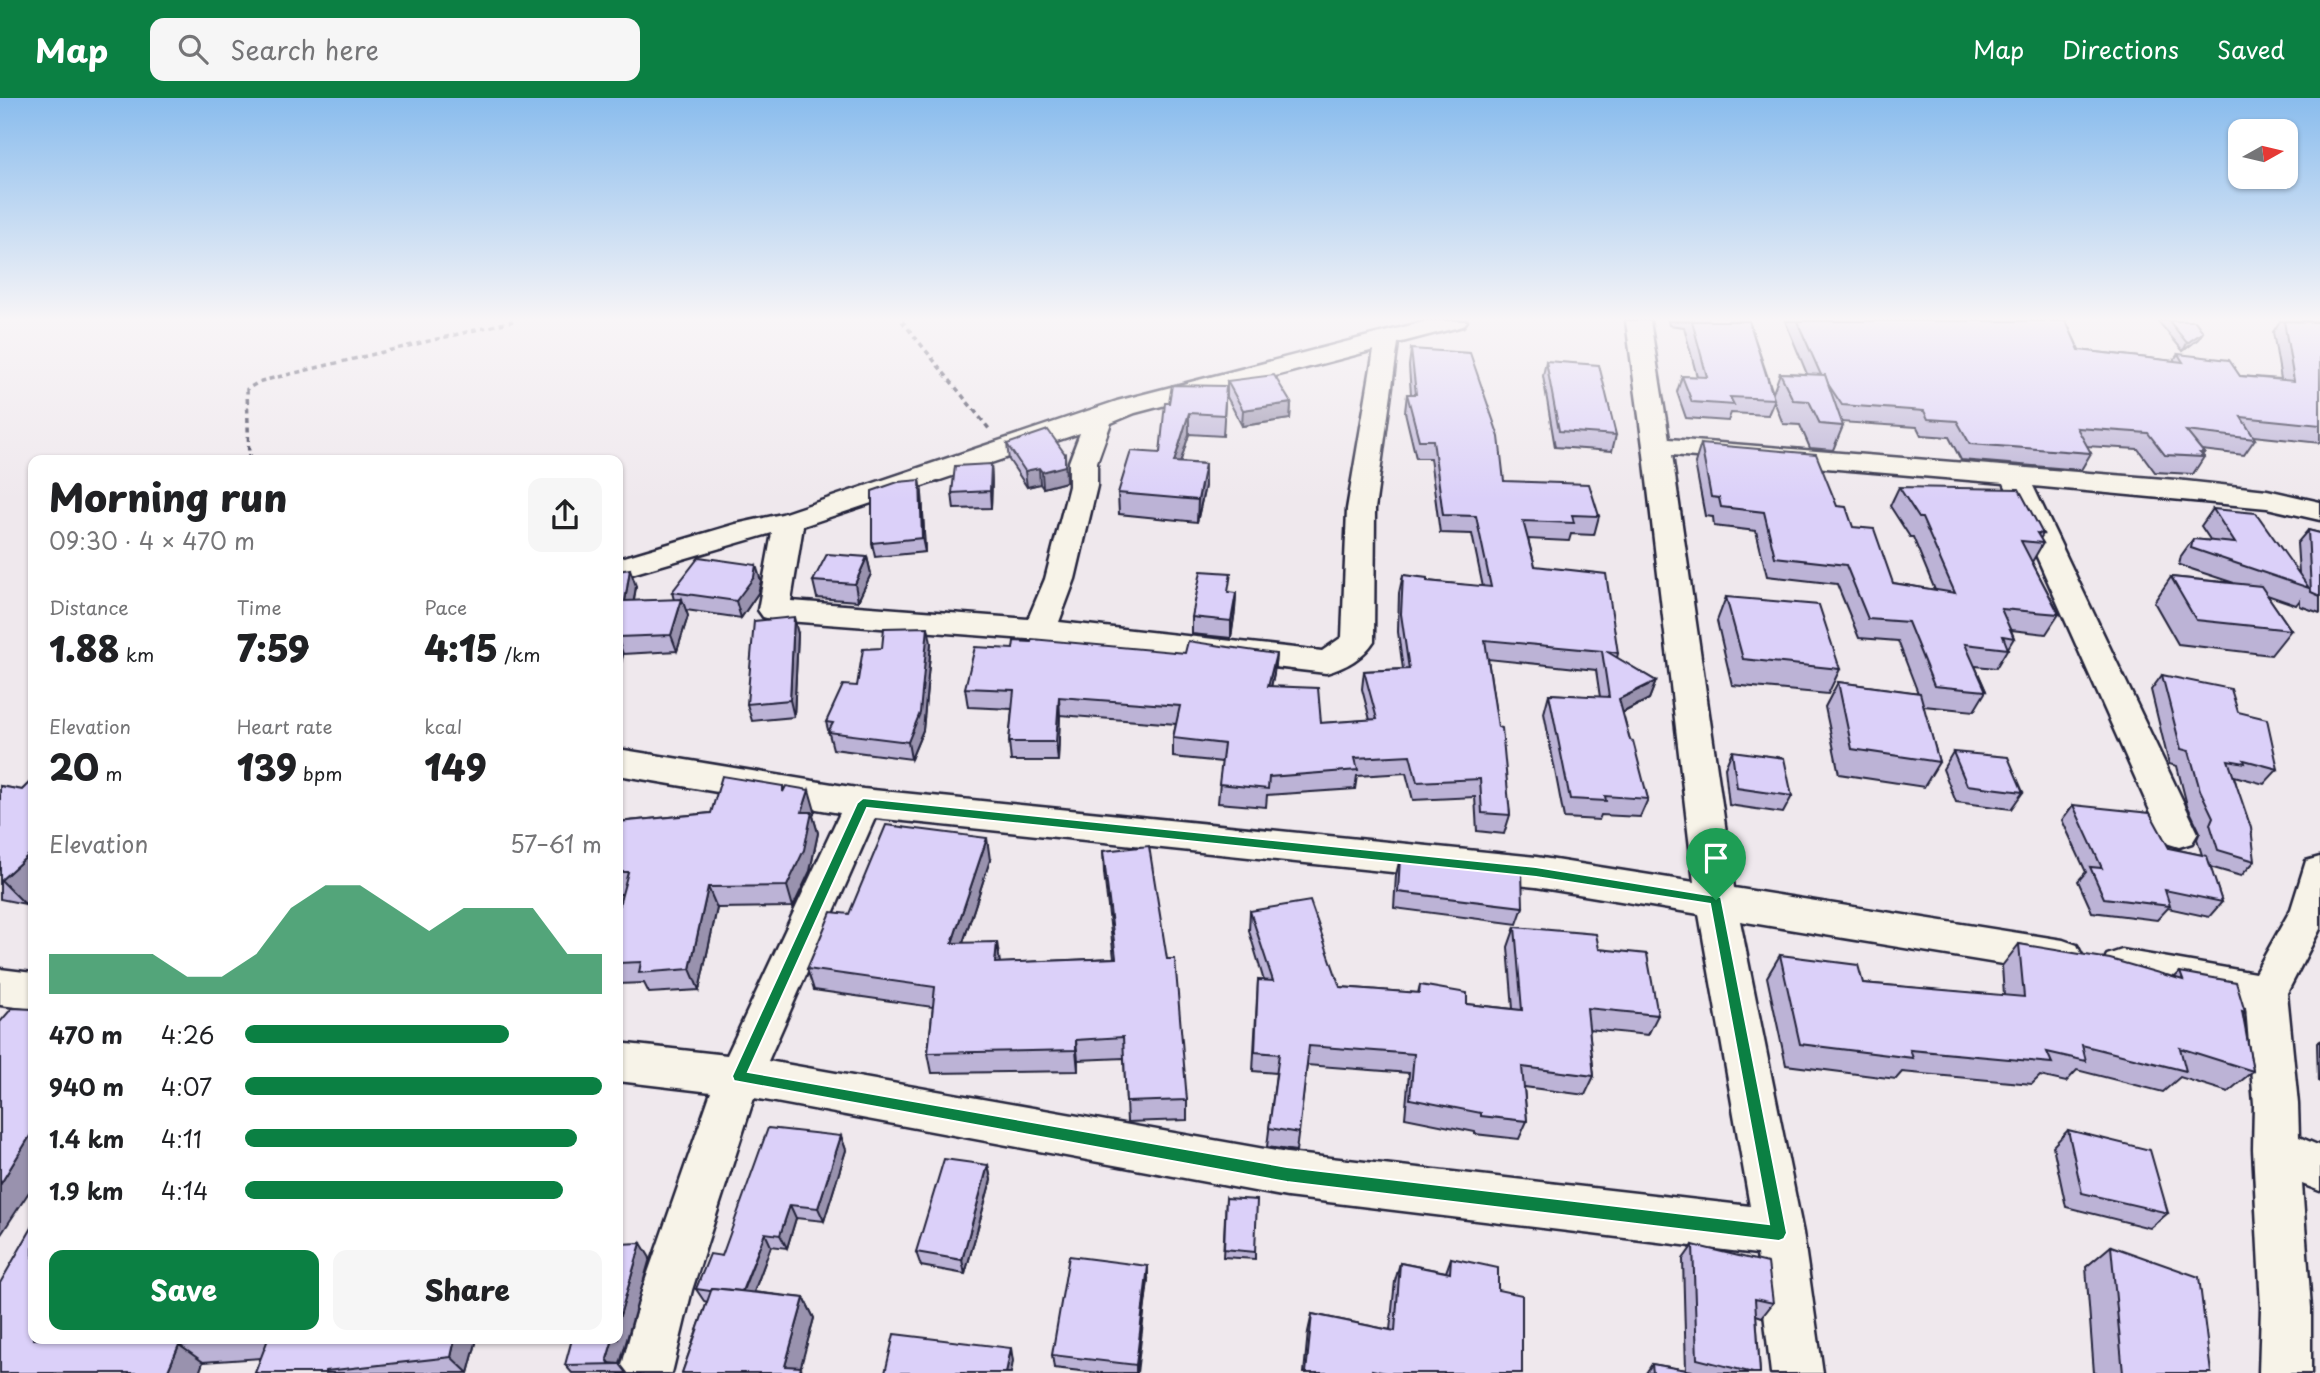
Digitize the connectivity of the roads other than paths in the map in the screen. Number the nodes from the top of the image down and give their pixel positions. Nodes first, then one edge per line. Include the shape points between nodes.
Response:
1 (1227, 380) edge
2 (1382, 380) edge
3 (1647, 380) edge
4 (1099, 418) junction
5 (1657, 446) junction
6 (2015, 477) junction
7 (2320, 511) edge
8 (789, 521) junction
9 (623, 567) edge
10 (1040, 630) junction
11 (623, 763) edge
12 (863, 803) junction
13 (2179, 833) dead end
14 (2320, 872) edge
15 (1716, 900) junction
16 (0, 987) edge
17 (28, 990) edge
18 (2266, 993) junction
19 (623, 1063) edge
20 (739, 1076) junction
21 (2276, 1149) junction
22 (2320, 1169) edge
23 (1779, 1233) junction
24 (646, 1373) edge
25 (1797, 1373) edge
26 (2285, 1373) edge

1 - 4 street
2 - 10 street via 1361,509 1358,641 1344,653 1326,662
3 - 5 street
4 - 8 street
4 - 10 street via 1083,462 1083,486 1060,579
5 - 6 street
5 - 15 street
6 - 7 street via 2267,499
6 - 13 street
8 - 9 street
8 - 10 street via 774,610
11 - 12 street
12 - 15 street via 1536,872
12 - 20 street
14 - 18 street via 2310,910
15 - 18 street
15 - 23 street
16 - 17 street
18 - 21 street
19 - 20 street
20 - 23 street via 1287,1175
20 - 24 street via 667,1290
21 - 22 street
21 - 26 street via 2286,1308
23 - 25 street

